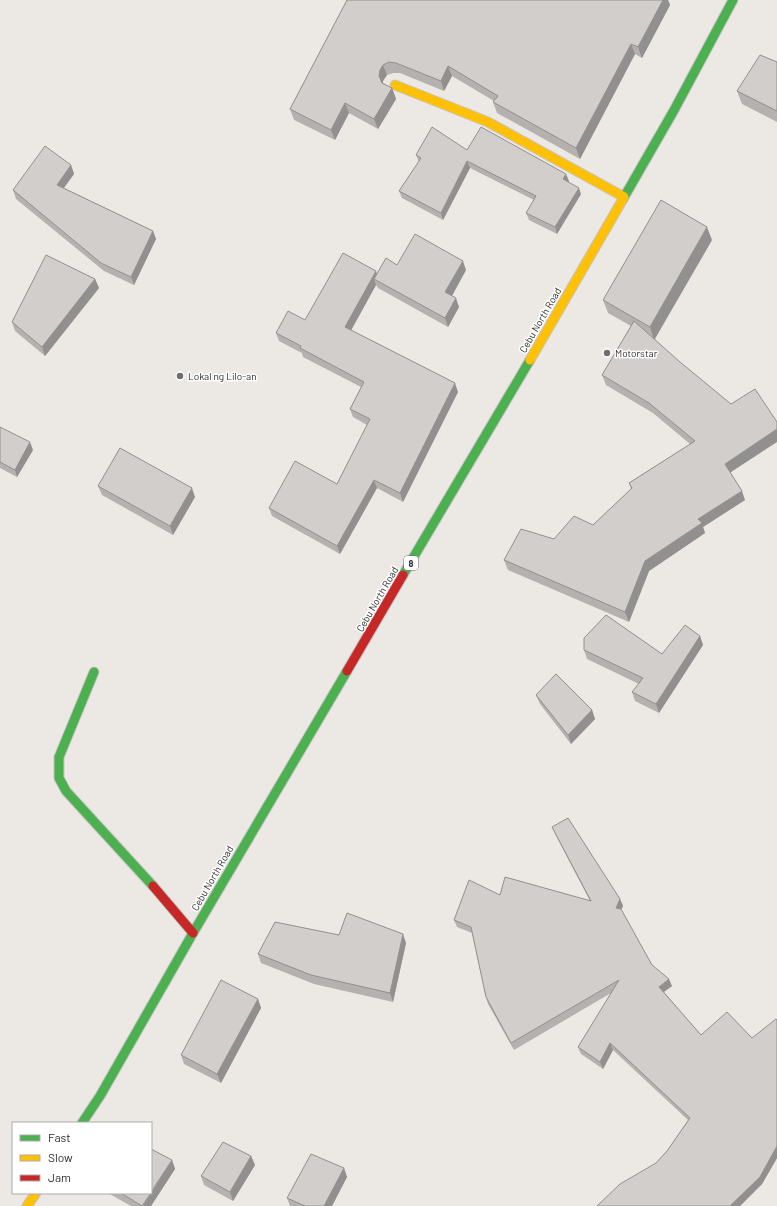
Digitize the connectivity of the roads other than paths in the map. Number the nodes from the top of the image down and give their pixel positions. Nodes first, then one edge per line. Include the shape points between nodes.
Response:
1 (732, 0) edge
2 (395, 85) dead end
3 (624, 197) junction
4 (94, 672) dead end
5 (193, 933) junction
6 (83, 1122) edge
7 (35, 1194) edge
8 (28, 1206) edge

1 - 3 main road, Cebu North Road / 8
2 - 3 main road via 488,122
3 - 5 main road, Cebu North Road / 8
4 - 5 main road via 59,756 59,778 66,791
5 - 6 main road, Cebu North Road / 8
7 - 8 main road

